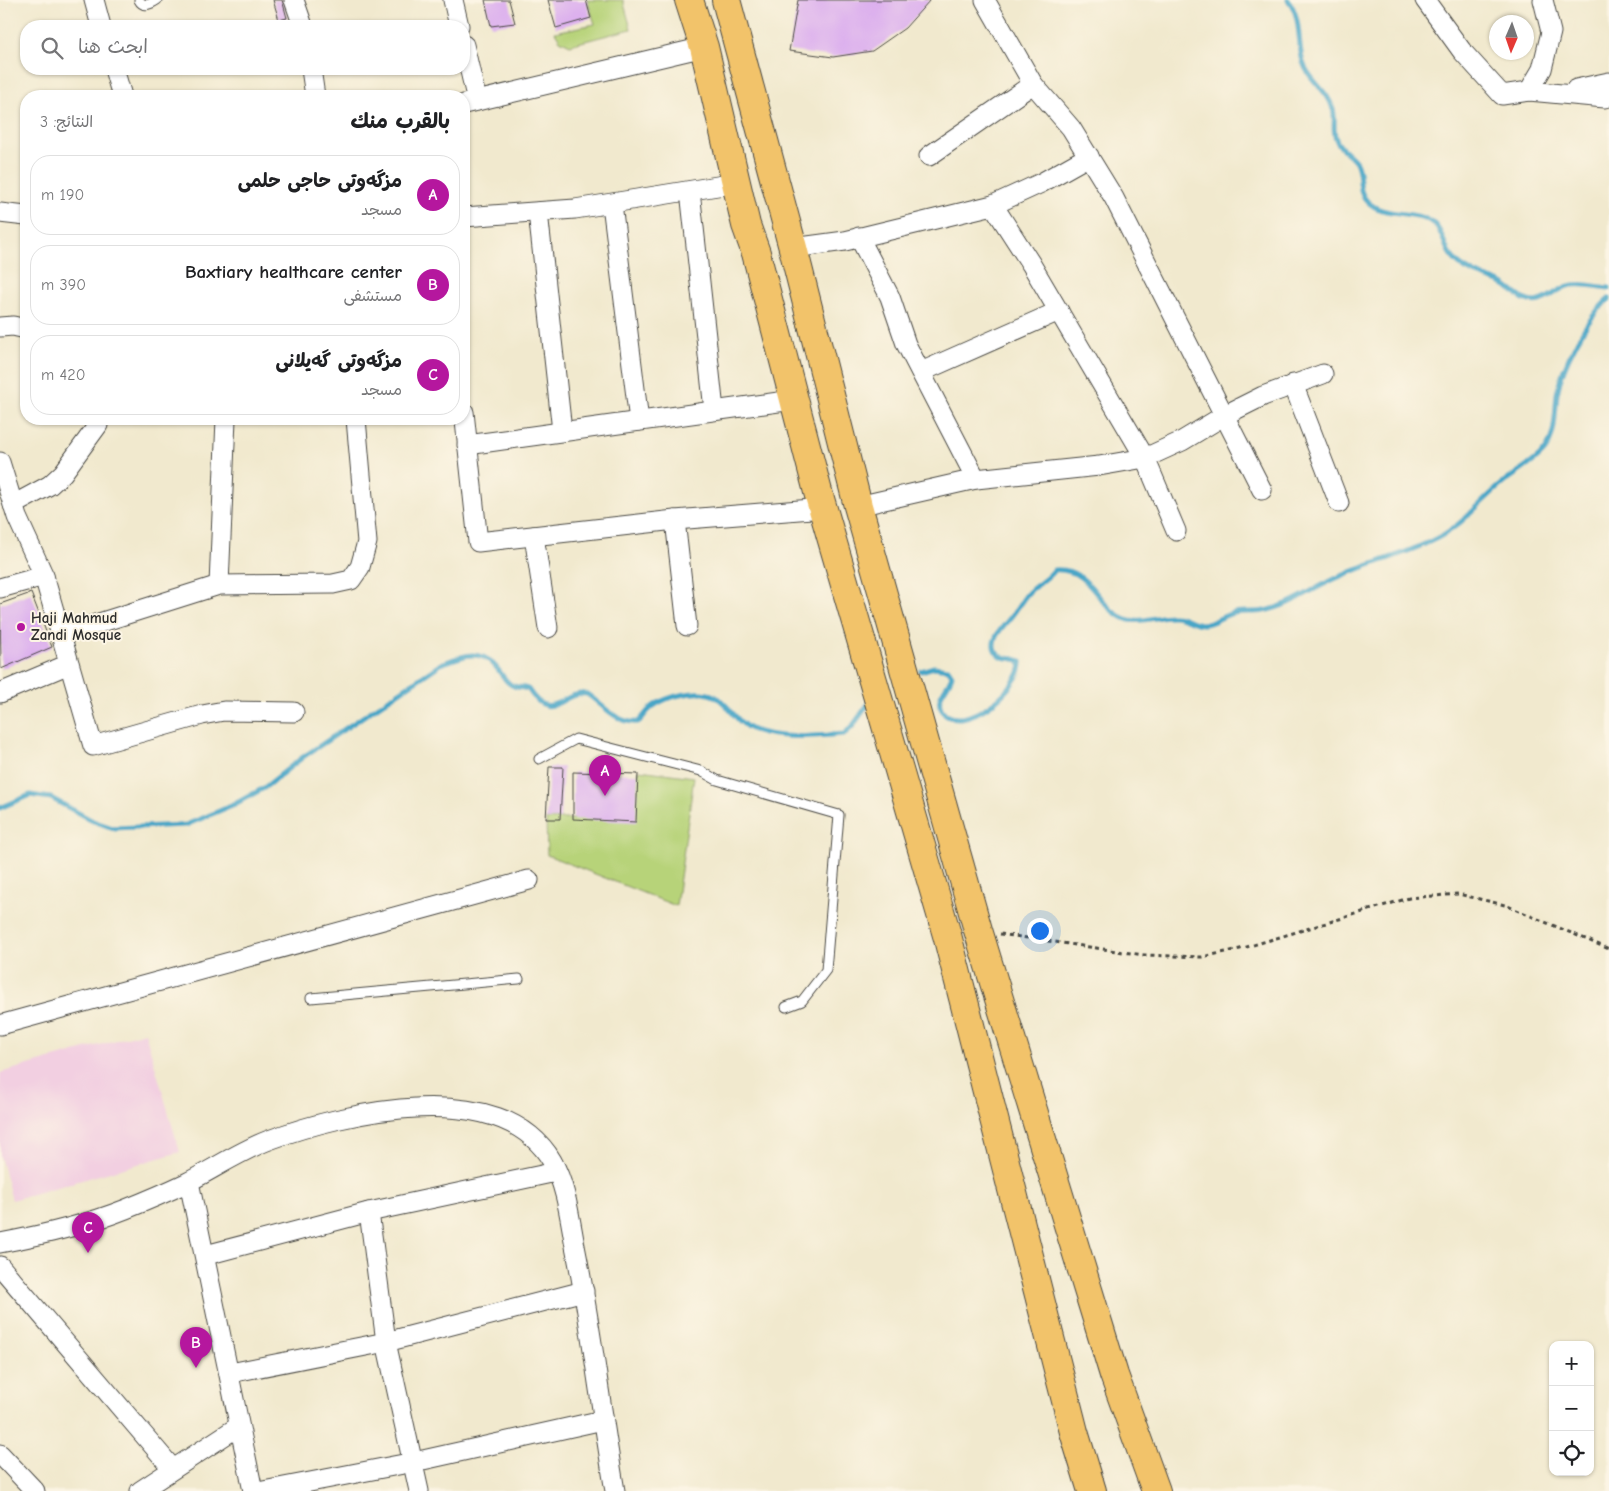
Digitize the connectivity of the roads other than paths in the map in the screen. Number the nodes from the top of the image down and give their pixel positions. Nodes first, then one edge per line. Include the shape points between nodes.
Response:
1 (94, 0) edge
2 (139, 0) edge
3 (157, 0) edge
4 (294, 0) edge
5 (453, 0) edge
6 (689, 0) edge
7 (726, 0) edge
8 (985, 0) edge
9 (1425, 0) edge
10 (1543, 0) edge
11 (100, 20) edge
12 (301, 20) edge
13 (458, 20) edge
14 (704, 47) junction
15 (116, 75) edge
16 (312, 75) edge
17 (468, 75) edge
18 (1033, 84) junction
19 (120, 90) edge
20 (314, 90) edge
21 (470, 90) edge
22 (1607, 90) edge
23 (1529, 91) junction
24 (471, 102) edge
25 (930, 156) dead end
26 (1088, 156) junction
27 (736, 183) junction
28 (690, 191) junction
29 (612, 204) junction
30 (993, 205) junction
31 (538, 212) junction
32 (0, 213) edge
33 (20, 215) edge
34 (470, 217) edge
35 (859, 238) junction
36 (793, 248) junction
37 (1059, 311) junction
38 (0, 327) edge
39 (20, 328) edge
40 (921, 372) junction
41 (1323, 374) dead end
42 (1293, 384) junction
43 (793, 400) junction
44 (714, 410) junction
45 (1225, 415) junction
46 (639, 421) junction
47 (98, 425) dead end
48 (226, 425) edge
49 (357, 425) edge
50 (465, 425) edge
51 (562, 432) junction
52 (467, 444) junction
53 (1145, 458) junction
54 (0, 462) edge
55 (976, 479) junction
56 (1262, 490) dead end
57 (1339, 503) dead end
58 (13, 505) junction
59 (858, 506) junction
60 (824, 508) junction
61 (675, 520) junction
62 (1176, 531) dead end
63 (534, 536) junction
64 (44, 576) junction
65 (219, 585) junction
66 (0, 588) edge
67 (687, 626) dead end
68 (548, 628) dead end
69 (61, 635) junction
70 (69, 664) junction
71 (0, 693) edge
72 (294, 712) dead end
73 (539, 759) dead end
74 (529, 880) dead end
75 (978, 930) junction
76 (947, 935) junction
77 (519, 979) dead end
78 (311, 998) dead end
79 (786, 1007) dead end
80 (0, 1025) edge
81 (556, 1172) junction
82 (188, 1182) junction
83 (369, 1212) junction
84 (0, 1243) edge
85 (206, 1255) junction
86 (0, 1266) edge
87 (584, 1290) junction
88 (386, 1342) junction
89 (230, 1373) junction
90 (603, 1420) junction
91 (239, 1426) junction
92 (0, 1454) edge
93 (414, 1462) junction
94 (172, 1468) junction
95 (35, 1491) edge
96 (140, 1491) edge
97 (253, 1491) edge
98 (263, 1491) edge
99 (419, 1491) edge
100 (615, 1491) edge
101 (1092, 1491) edge
102 (1156, 1491) edge

1 - 11 street
2 - 3 lane via 149,4
4 - 12 street
5 - 13 street
6 - 14 main road
7 - 36 main road
8 - 18 street
9 - 23 street via 1462,51 1502,95
10 - 23 street via 1551,32 1542,69
14 - 24 street
14 - 27 main road
15 - 19 street
16 - 20 street
17 - 21 street
18 - 25 street
18 - 26 street via 1071,128
22 - 23 street
26 - 30 street
26 - 45 street via 1114,198
27 - 28 street
27 - 43 main road
28 - 29 street
28 - 44 street
29 - 31 street
29 - 46 street
30 - 35 street
30 - 37 street
31 - 34 street
31 - 51 street
32 - 33 street
35 - 36 street
35 - 40 street via 890,297 906,344
36 - 59 main road
37 - 40 street
37 - 53 street
38 - 39 street
40 - 55 street
41 - 42 street
42 - 45 street
42 - 57 street
43 - 44 street
43 - 60 main road
44 - 46 street
45 - 53 street via 1182,441
45 - 56 street
46 - 51 street
47 - 58 street via 63,473 50,485
48 - 65 street
49 - 65 street via 367,542 360,567 351,580 333,584
50 - 52 street
51 - 52 street
52 - 63 street via 478,542
53 - 55 street
53 - 62 street
54 - 58 street
55 - 59 street
58 - 64 street
59 - 75 main road
60 - 61 street
60 - 76 main road
61 - 63 street
61 - 67 street
63 - 68 street
64 - 66 street
64 - 69 street
65 - 69 street
69 - 70 street
70 - 71 street
70 - 72 street via 93,746 224,711
73 - 79 lane via 576,739 701,771 717,780 839,815 826,970 802,1000
74 - 80 street
75 - 76 main road
75 - 102 main road via 1114,1375
76 - 101 main road via 1074,1432
77 - 78 lane
81 - 82 street via 552,1161 534,1138 512,1122 478,1111 421,1108 372,1112 268,1140
81 - 83 street
81 - 87 street via 565,1196
82 - 84 street via 124,1210
82 - 85 street
83 - 85 street
83 - 88 street
85 - 89 street
86 - 94 street
87 - 88 street
87 - 90 street
88 - 89 street
88 - 93 street
89 - 91 street
90 - 93 street
90 - 100 street
91 - 94 street
91 - 97 street
92 - 95 street
93 - 98 street
93 - 99 street
94 - 96 street

